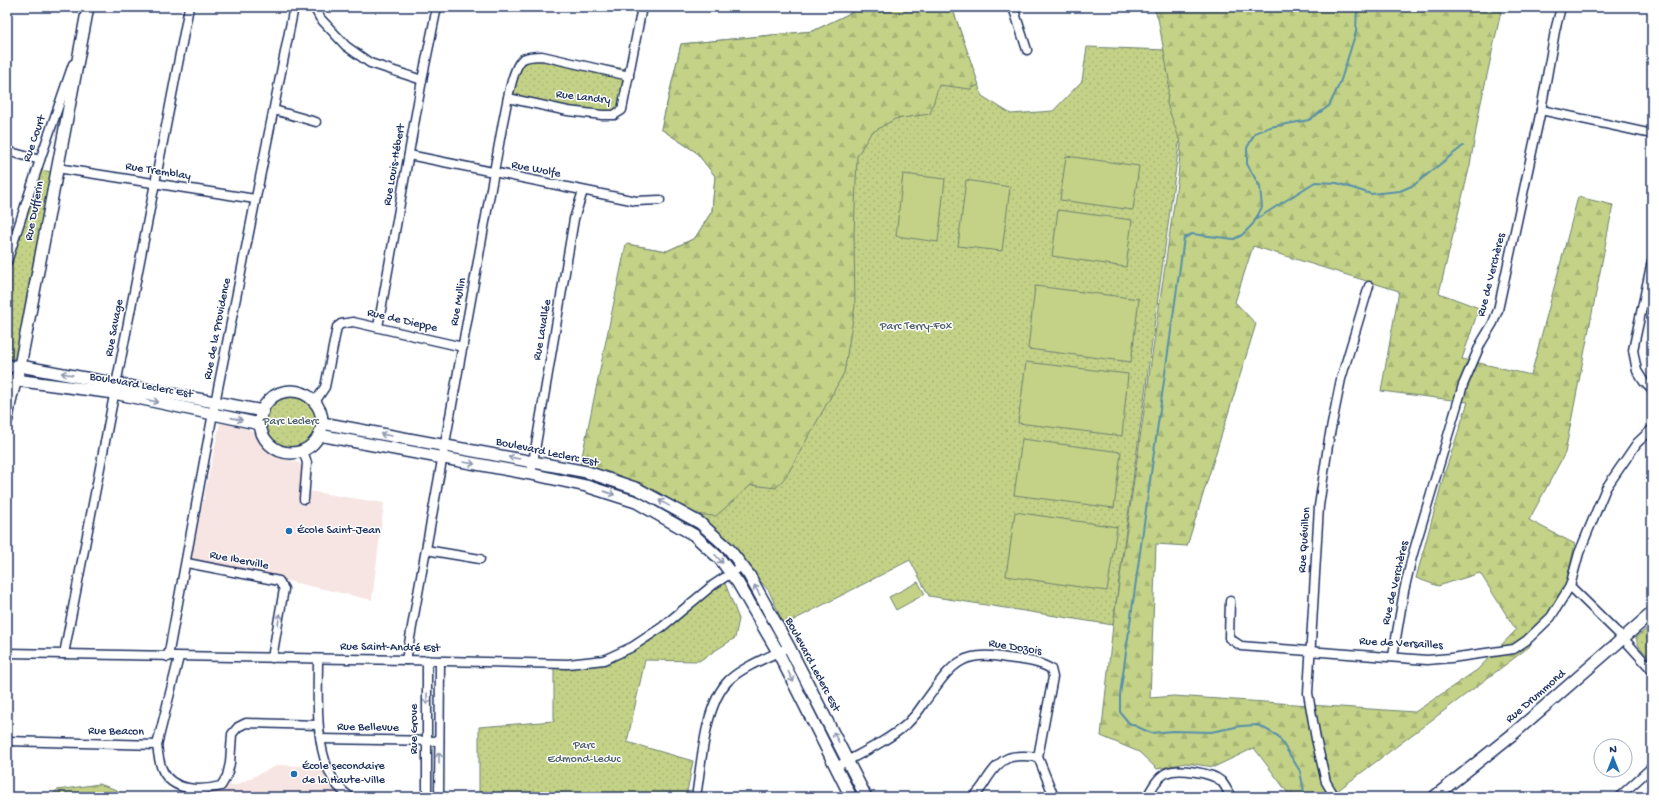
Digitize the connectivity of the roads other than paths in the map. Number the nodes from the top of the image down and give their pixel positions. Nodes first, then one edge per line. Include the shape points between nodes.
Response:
1 (88, 7) edge
2 (188, 7) edge
3 (294, 7) edge
4 (314, 7) edge
5 (437, 7) edge
6 (642, 7) edge
7 (1012, 7) edge
8 (1561, 7) edge
9 (79, 46) junction
10 (1027, 50) dead end
11 (629, 76) junction
12 (422, 80) junction
13 (508, 98) junction
14 (274, 110) junction
15 (1540, 110) junction
16 (316, 122) dead end
17 (1652, 134) edge
18 (7, 151) edge
19 (409, 156) junction
20 (40, 160) junction
21 (57, 168) junction
22 (495, 174) junction
23 (154, 184) junction
24 (583, 191) junction
25 (255, 199) junction
26 (660, 200) dead end
27 (1652, 261) edge
28 (7, 262) edge
29 (1369, 286) dead end
30 (378, 327) junction
31 (463, 347) junction
32 (7, 366) edge
33 (20, 366) junction
34 (11, 380) edge
35 (115, 388) junction
36 (1652, 390) edge
37 (315, 402) junction
38 (214, 408) junction
39 (263, 410) junction
40 (7, 419) edge
41 (322, 423) junction
42 (260, 424) junction
43 (1652, 429) edge
44 (319, 435) junction
45 (444, 446) junction
46 (303, 450) junction
47 (442, 458) junction
48 (533, 462) junction
49 (587, 472) junction
50 (531, 474) junction
51 (586, 486) junction
52 (304, 499) dead end
53 (426, 550) junction
54 (480, 558) dead end
55 (187, 563) junction
56 (742, 566) junction
57 (731, 573) junction
58 (1570, 586) junction
59 (1230, 601) dead end
60 (1652, 613) edge
61 (1623, 638) junction
62 (789, 647) junction
63 (1311, 651) junction
64 (778, 652) junction
65 (7, 653) edge
66 (64, 654) junction
67 (1393, 656) junction
68 (168, 657) junction
69 (179, 657) junction
70 (272, 658) junction
71 (318, 659) junction
72 (406, 660) junction
73 (427, 660) junction
74 (440, 661) junction
75 (1652, 670) edge
76 (318, 725) junction
77 (321, 739) junction
78 (7, 741) edge
79 (426, 741) junction
80 (439, 741) junction
81 (157, 745) junction
82 (1038, 757) junction
83 (848, 760) junction
84 (836, 767) junction
85 (1652, 767) edge
86 (350, 797) edge
87 (427, 797) edge
88 (439, 797) edge
89 (696, 797) edge
90 (851, 797) edge
91 (866, 797) edge
92 (973, 797) edge
93 (1054, 797) edge
94 (1147, 797) edge
95 (1231, 797) edge
96 (1336, 797) edge
97 (1434, 797) edge
98 (1619, 797) edge

1 - 9 street, Rue Dufferin
2 - 23 street, Rue Savage
3 - 14 street, Rue de la Providence
4 - 12 street via 320,18 346,46 370,63
5 - 12 street, Rue Louis-Hébert
6 - 11 street, Rue Landry
7 - 10 street
8 - 15 street, Rue de Verchères
9 - 20 street, Rue Court
9 - 21 street, Rue Dufferin
11 - 13 street, Rue Mullin via 542,56 530,56 518,64
11 - 13 street, Rue Landry via 622,110 614,115 568,111
12 - 19 street, Rue Louis-Hébert
13 - 22 street, Rue Mullin
14 - 16 street
14 - 25 street, Rue de la Providence
15 - 17 street
15 - 67 street, Rue de Verchères via 1498,310 1463,385 1412,557
18 - 20 street
19 - 22 street, Rue Wolfe
19 - 30 street, Rue Louis-Hébert
20 - 28 street, Rue Court
21 - 23 street, Rue Tremblay
21 - 33 street, Rue Dufferin
22 - 24 street, Rue Wolfe
22 - 31 street, Rue Mullin
23 - 25 street, Rue Tremblay
23 - 35 street, Rue Savage
24 - 26 street, Rue Wolfe via 636,201
24 - 48 street, Rue Lavallée via 574,219
25 - 38 street, Rue de la Providence
27 - 36 street via 1634,350 1637,371
29 - 63 street, Rue Quévillon via 1341,379 1329,439 1319,506
30 - 31 street, Rue de Dieppe
30 - 37 street, Rue de Dieppe via 353,322 337,327 325,387
31 - 45 street, Rue Mullin
32 - 33 street, Boulevard Leclerc Est
33 - 34 street, Rue Dufferin
35 -> 33 street, Boulevard Leclerc Est
34 - 35 street, Boulevard Leclerc Est
34 - 40 street, Rue Dufferin
35 - 38 street, Boulevard Leclerc Est
35 - 66 street, Rue Savage
37 - 39 street via 308,396 291,391 271,399
37 - 41 street
38 - 39 street, Boulevard Leclerc Est
38 -> 42 street, Boulevard Leclerc Est
38 - 55 street, Rue de la Providence
39 - 42 street
41 - 44 street
45 -> 41 street, Boulevard Leclerc Est
42 - 46 street via 266,439 277,449 292,453
43 - 58 street, Rue de Versailles via 1637,443 1606,488 1579,553
44 - 46 street via 315,442
44 - 47 street, Boulevard Leclerc Est
45 - 47 street, Rue Mullin
48 -> 45 street, Boulevard Leclerc Est
46 - 52 street via 307,463
47 -> 50 street, Boulevard Leclerc Est
47 - 53 street, Rue Mullin
48 - 49 street, Boulevard Leclerc Est
48 - 50 street, Rue Lavallée
49 - 51 street
56 -> 49 street, Boulevard Leclerc Est via 729,549 700,523 638,489
50 - 51 street, Boulevard Leclerc Est
51 -> 57 street, Boulevard Leclerc Est via 636,502 694,535
53 - 54 street
53 - 72 street, Rue Mullin
55 - 68 street, Rue de la Providence
70 -> 55 street, Rue Iberville via 284,589 279,581
56 - 57 street, Rue Saint-André Est
62 -> 56 street, Boulevard Leclerc Est
57 - 64 street, Boulevard Leclerc Est
57 - 74 street, Rue Saint-André Est via 662,627 632,647 604,660 568,664
58 - 61 street
58 - 67 street, Rue de Versailles via 1551,617 1528,640 1514,649 1427,660
59 - 63 street, Rue de Versailles via 1229,638 1241,646
60 - 61 street, Rue Drummond
61 - 75 street
61 - 97 street, Rue Drummond via 1513,734
62 - 64 street
83 -> 62 street, Boulevard Leclerc Est
63 - 67 street, Rue de Versailles
63 - 96 street, Rue Quévillon via 1308,694 1310,706 1326,782
64 -> 84 street, Boulevard Leclerc Est
64 - 89 street via 742,670 718,695 708,719
65 - 66 street, Rue Saint-André Est
66 - 68 street, Rue Saint-André Est
68 - 69 street, Rue Saint-André Est
69 - 70 street, Rue Saint-André Est
69 - 81 street, Rue Beacon
70 - 71 street, Rue Saint-André Est
71 - 72 street, Rue Saint-André Est
71 - 76 street
72 - 73 street, Rue Saint-André Est
73 - 74 street, Rue Saint-André Est
73 -> 79 street, Rue Grove
74 - 80 street, Rue Grove
76 - 77 street
76 - 81 street via 246,723 238,727 232,734 227,776 221,786 210,788 188,788 173,783 163,771
77 - 79 street, Rue Bellevue
77 - 86 street via 326,767 333,781
78 - 81 street, Rue Beacon
79 - 80 street, Rue Bellevue
79 - 87 street, Rue Grove
88 -> 80 street, Rue Grove
82 - 83 street, Rue Dozois via 1053,677 1051,669 1042,664 989,655 964,659 949,670 908,724
82 - 92 street via 1020,755 1006,758 996,766
82 - 93 street
83 - 84 street, Rue Dozois
83 - 91 street, Boulevard Leclerc Est
84 - 90 street, Boulevard Leclerc Est
85 - 98 street
94 - 95 street via 1153,784 1167,772 1180,771 1208,774 1221,781

